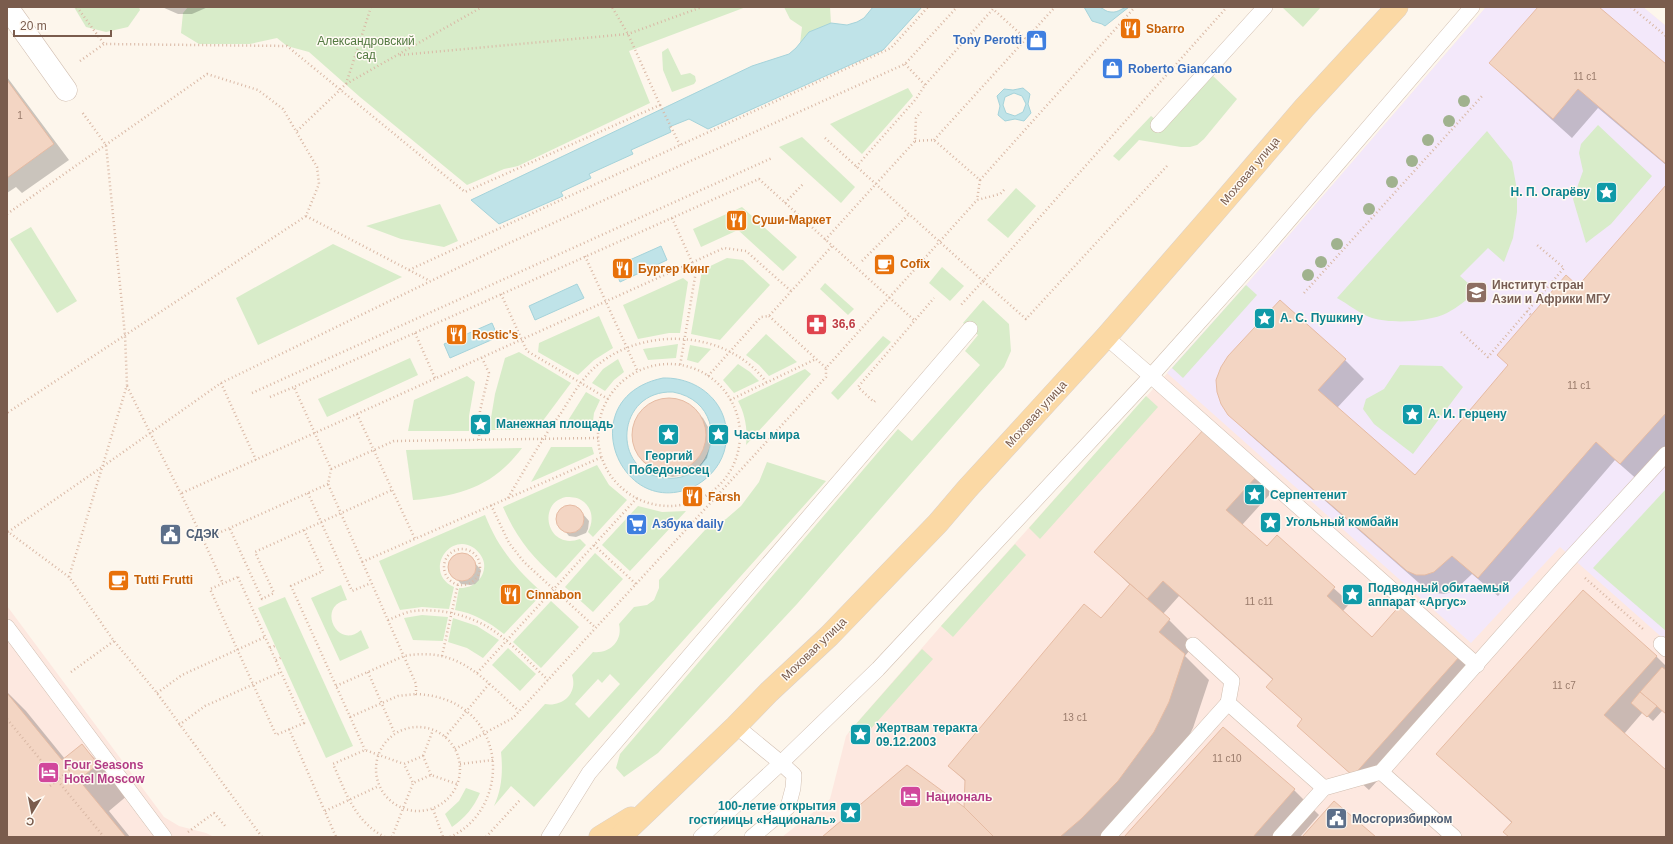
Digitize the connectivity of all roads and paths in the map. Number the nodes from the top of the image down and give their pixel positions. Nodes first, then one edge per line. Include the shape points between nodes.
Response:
1 (8, 7) edge
2 (77, 7) edge
3 (371, 7) edge
4 (482, 7) edge
5 (612, 7) edge
6 (702, 7) edge
7 (928, 7) edge
8 (957, 7) edge
9 (1055, 7) edge
10 (1135, 7) edge
11 (1227, 7) edge
12 (1265, 7) edge
13 (1397, 7) edge
14 (1472, 7) edge
15 (1631, 7) edge
16 (628, 34) junction
17 (1666, 36) edge
18 (1026, 39) junction
19 (400, 55) junction
20 (905, 64) junction
21 (346, 84) junction
22 (925, 85) junction
23 (340, 89) junction
24 (66, 90) joint
25 (1483, 95) dead end
26 (660, 104) junction
27 (921, 112) dead end
28 (1158, 125) dead end
29 (296, 130) junction
30 (825, 138) dead end
31 (934, 140) junction
32 (915, 141) junction
33 (106, 145) junction
34 (680, 145) junction
35 (772, 158) dead end
36 (1167, 166) dead end
37 (856, 167) junction
38 (980, 180) junction
39 (804, 183) dead end
40 (876, 184) junction
41 (1006, 188) dead end
42 (977, 200) junction
43 (785, 203) junction
44 (7, 214) edge
45 (908, 214) junction
46 (306, 216) junction
47 (672, 218) junction
48 (596, 238) junction
49 (825, 240) junction
50 (598, 242) dead end
51 (939, 242) junction
52 (1537, 245) dead end
53 (832, 246) junction
54 (585, 256) junction
55 (862, 261) dead end
56 (692, 262) junction
57 (408, 270) junction
58 (983, 281) junction
59 (430, 282) junction
60 (791, 291) junction
61 (972, 293) dead end
62 (1304, 293) dead end
63 (501, 294) junction
64 (889, 297) junction
65 (934, 298) dead end
66 (606, 302) junction
67 (1527, 311) junction
68 (1531, 315) dead end
69 (769, 316) junction
70 (914, 321) junction
71 (970, 329) dead end
72 (1461, 332) dead end
73 (415, 333) junction
74 (125, 335) junction
75 (1106, 338) junction
76 (522, 339) junction
77 (685, 339) junction
78 (627, 349) junction
79 (729, 351) junction
80 (482, 358) junction
81 (816, 359) junction
82 (680, 366) junction
83 (826, 368) junction
84 (638, 372) junction
85 (708, 376) junction
86 (1151, 376) junction
87 (435, 378) junction
88 (766, 382) junction
89 (221, 383) junction
90 (581, 384) junction
91 (127, 385) junction
92 (294, 387) junction
93 (252, 393) dead end
94 (270, 397) dead end
95 (608, 399) junction
96 (730, 400) junction
97 (874, 402) dead end
98 (7, 413) edge
99 (357, 414) junction
100 (149, 433) junction
101 (315, 433) junction
102 (598, 438) junction
103 (543, 439) junction
104 (479, 440) junction
105 (373, 450) junction
106 (1666, 454) edge
107 (602, 457) junction
108 (256, 460) junction
109 (102, 467) junction
110 (331, 469) junction
111 (328, 484) junction
112 (719, 485) junction
113 (724, 489) junction
114 (392, 490) junction
115 (182, 493) junction
116 (308, 494) junction
117 (508, 498) junction
118 (637, 498) junction
119 (491, 506) junction
120 (340, 513) junction
121 (321, 522) junction
122 (230, 529) junction
123 (304, 530) junction
124 (7, 532) edge
125 (415, 539) junction
126 (204, 540) junction
127 (594, 545) junction
128 (362, 562) junction
129 (1567, 562) junction
130 (69, 577) junction
131 (371, 583) junction
132 (223, 584) junction
133 (458, 584) junction
134 (636, 584) junction
135 (553, 589) junction
136 (451, 614) junction
137 (388, 620) junction
138 (7, 627) edge
139 (596, 628) junction
140 (265, 637) junction
141 (114, 641) junction
142 (506, 641) junction
143 (277, 645) dead end
144 (1193, 645) dead end
145 (1663, 646) edge
146 (270, 648) junction
147 (238, 650) junction
148 (404, 656) junction
149 (442, 656) junction
150 (282, 657) dead end
151 (276, 660) junction
152 (1477, 664) junction
153 (72, 672) dead end
154 (281, 672) junction
155 (368, 672) junction
156 (477, 673) junction
157 (548, 680) junction
158 (253, 684) junction
159 (489, 684) junction
160 (336, 686) junction
161 (157, 693) junction
162 (416, 694) junction
163 (382, 703) junction
164 (1228, 703) junction
165 (466, 711) junction
166 (519, 712) junction
167 (350, 717) junction
168 (7, 719) edge
169 (179, 725) junction
170 (736, 726) junction
171 (289, 729) junction
172 (433, 730) junction
173 (484, 733) junction
174 (395, 734) junction
175 (445, 737) junction
176 (455, 749) junction
177 (365, 750) junction
178 (378, 755) junction
179 (423, 756) junction
180 (493, 760) junction
181 (781, 763) junction
182 (404, 764) junction
183 (460, 764) junction
184 (74, 767) dead end
185 (1381, 772) junction
186 (431, 775) junction
187 (57, 781) junction
188 (413, 783) junction
189 (457, 784) junction
190 (50, 786) dead end
191 (379, 786) junction
192 (1324, 788) junction
193 (349, 800) junction
194 (520, 800) dead end
195 (656, 802) junction
196 (403, 809) junction
197 (432, 809) junction
198 (325, 811) junction
199 (226, 827) dead end
200 (187, 833) dead end
201 (104, 837) edge
202 (164, 837) edge
203 (262, 837) edge
204 (336, 837) edge
205 (385, 837) edge
206 (392, 837) edge
207 (443, 837) edge
208 (450, 837) edge
209 (486, 837) edge
210 (549, 837) edge
211 (600, 837) edge
212 (620, 837) edge
213 (701, 837) edge
214 (752, 837) edge
215 (1108, 837) edge
216 (1280, 837) edge
217 (1454, 837) edge

1 - 24 street
2 - 23 path via 104,44 287,46
3 - 21 path
4 - 19 path
5 - 16 path
6 - 16 path
7 - 34 path via 891,48
8 - 20 path
9 - 18 path
10 - 38 path
11 - 58 path
12 - 28 lane
13 - 75 main road, Моховая улица via 1304,108
14 - 86 lane via 1260,254
15 - 17 path
16 - 19 path
16 - 26 path
18 - 22 path via 993,9
18 - 31 path
19 - 21 path
20 - 22 path
20 - 59 path via 507,244
21 - 23 path
22 - 37 path via 916,99
23 - 26 path via 465,192
23 - 29 path
24 - 33 path
25 - 62 path
26 - 34 path
27 - 32 path via 916,118
29 - 33 path via 283,109 258,90 207,74
29 - 46 path via 317,167 319,184
30 - 37 path
31 - 32 path
31 - 38 path
32 - 40 path
33 - 44 path
33 - 74 path
34 - 57 path
35 - 48 path
36 - 58 path via 1026,318
37 - 40 path
38 - 42 path
39 - 43 path
40 - 45 path
40 - 49 path
41 - 42 path via 1000,194
42 - 51 path
43 - 47 path via 759,179
43 - 49 path
45 - 51 path
45 - 55 path
46 - 57 path
46 - 74 path
47 - 54 path
47 - 56 path
48 - 50 path
48 - 93 path
49 - 53 path
51 - 58 path
51 - 64 path
52 - 67 path via 1564,268
53 - 60 path
53 - 64 path
54 - 63 path
54 - 66 path
56 - 60 path via 724,248 746,251
56 - 66 path
56 - 77 path via 696,271
57 - 59 path
58 - 61 path
59 - 89 path
60 - 69 path
63 - 73 path
63 - 76 path
64 - 70 path
64 - 83 path
65 - 70 path
66 - 76 path
66 - 78 path
67 - 68 path
67 - 72 path via 1488,356
69 - 79 path via 761,317
69 - 81 path
70 - 97 path via 858,387
71 - 210 lane via 589,773
73 - 87 path
73 - 92 path
74 - 91 path
74 - 98 path
75 - 86 lane
75 - 170 main road, Моховая улица via 938,523 829,636
76 - 80 path
76 - 90 path via 527,351
77 - 78 path via 660,340
77 - 79 path via 711,343
77 - 82 path
78 - 84 path
78 - 90 path via 602,362
79 - 85 path
79 - 88 path via 754,368
80 - 87 path
80 - 104 path via 489,373 480,411
81 - 83 path
81 - 88 path
82 - 84 path via 662,365
82 - 85 path
83 - 113 path via 826,377
84 - 95 path via 629,376
85 - 96 path via 719,385
86 - 152 lane
86 - 181 lane via 878,669
87 - 99 path
88 - 96 path
89 - 100 path
89 - 108 path
90 - 95 path
90 - 103 path
91 - 100 path
91 - 109 path
92 - 94 path
92 - 101 path
95 - 102 path via 601,415
96 - 112 path via 738,421 739,442 734,462
99 - 101 path
99 - 105 path
100 - 109 path
100 - 115 path
101 - 108 path
101 - 110 path
102 - 103 path
102 - 107 path
103 - 104 path
103 - 117 path
104 - 105 path via 394,441
105 - 110 path
105 - 114 path
106 - 129 lane
107 - 117 path
107 - 118 path via 615,480
108 - 115 path
109 - 124 path
109 - 130 path
110 - 111 path
111 - 116 path
111 - 120 path
112 - 113 path
112 - 118 path via 703,497 683,504 663,506
113 - 134 path
114 - 120 path
114 - 125 path
115 - 126 path
116 - 121 path
116 - 122 path
117 - 119 path
118 - 127 path
119 - 125 path
119 - 135 path via 509,543 528,566
120 - 121 path
120 - 128 path
121 - 123 path
121 - 131 path via 352,591
122 - 123 path via 262,599 274,593 255,552
122 - 126 path
123 - 160 path via 323,572 290,586
124 - 130 path
125 - 128 path
126 - 132 path
127 - 134 path
127 - 135 path
128 - 131 path
129 - 145 path
129 - 152 lane
130 - 141 path
131 - 137 path
132 - 140 path via 238,577
132 - 147 path via 210,590
133 - 133 path via 450,580 446,574 446,561 455,551 468,550 478,560 479,574 469,584
133 - 136 path
134 - 139 path
135 - 139 path
135 - 142 path
136 - 137 path via 413,611
136 - 142 path via 457,614 492,629
136 - 149 path
137 - 148 path
138 - 202 lane
139 - 157 path
140 - 146 path
140 - 147 path
141 - 153 path
141 - 161 path
142 - 156 path
142 - 157 path
143 - 146 path
144 - 164 lane via 1232,681
146 - 151 path
147 - 158 path
147 - 161 path via 182,675
148 - 149 path
148 - 155 path
148 - 162 path via 416,684
149 - 156 path via 461,662
150 - 151 path
151 - 154 path
152 - 185 lane
154 - 158 path
154 - 171 path via 304,723
155 - 160 path
155 - 163 path
156 - 159 path
157 - 166 path
158 - 169 path via 205,706
158 - 171 path via 276,735
159 - 165 path
159 - 166 path
160 - 167 path
161 - 169 path
162 - 163 path via 398,696
162 - 165 path via 448,700
163 - 167 path
163 - 174 path
164 - 192 lane
164 - 215 lane
165 - 173 path via 476,720
165 - 175 path
166 - 173 path via 513,718
167 - 177 path
168 - 187 path
169 - 203 path
170 - 181 lane
170 - 195 main road, Моховая улица
171 - 198 path
172 - 174 path via 412,727
172 - 175 path
172 - 179 path
173 - 176 path
173 - 180 path
174 - 178 path via 387,740
175 - 176 path
176 - 183 path
177 - 178 path
177 - 193 path via 333,764
178 - 182 path
178 - 191 path via 376,772
179 - 182 path
179 - 186 path
180 - 183 path
180 - 208 path via 492,785 486,803 468,826
181 - 213 lane
181 - 214 lane via 794,775 788,807
182 - 188 path
183 - 189 path
184 - 187 path
185 - 192 lane
185 - 217 lane
186 - 188 path
186 - 189 path
187 - 190 path
187 - 201 path
188 - 196 path
189 - 197 path via 450,797
191 - 193 path
191 - 196 path via 392,803
192 - 216 lane
193 - 198 path
193 - 205 path via 364,822
194 - 209 path
195 - 211 main road, Моховая улица
195 - 212 main road, Моховая улица
196 - 197 path
196 - 206 path
197 - 207 path
198 - 204 path
199 - 200 path via 214,813

